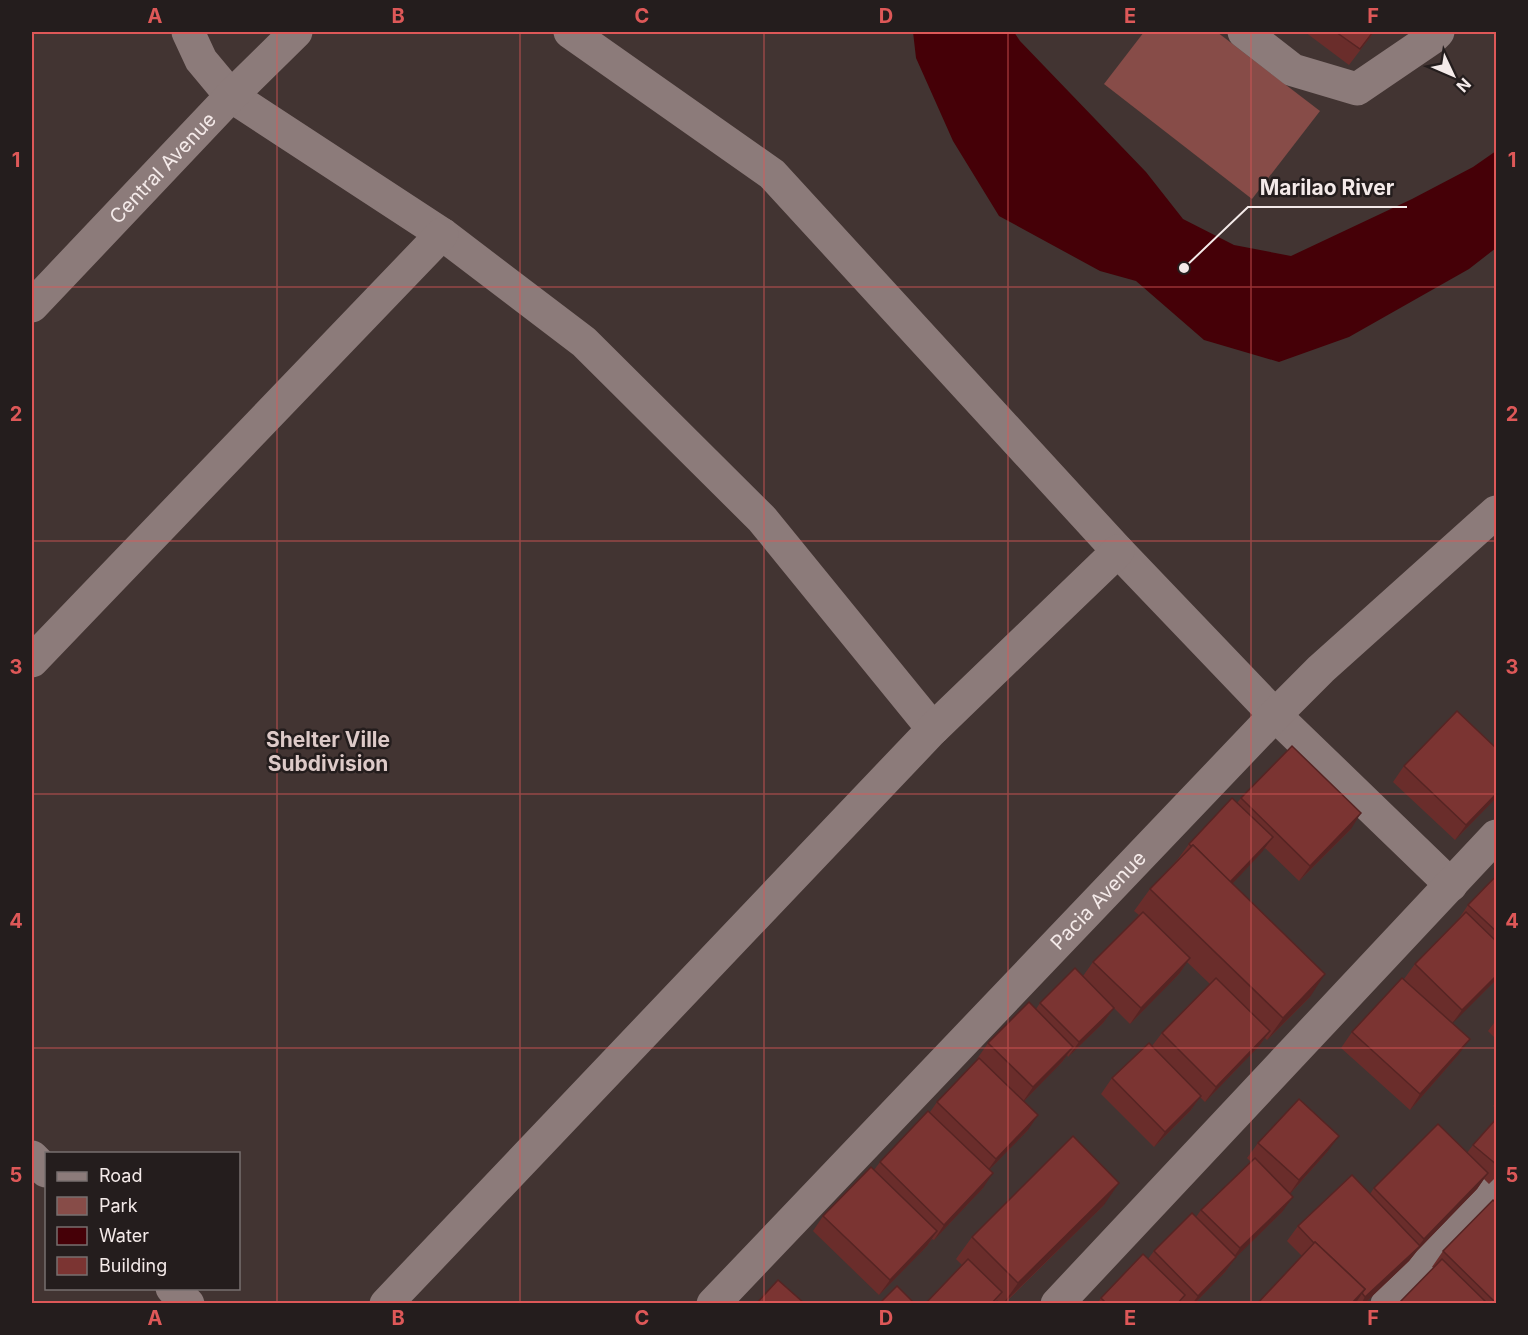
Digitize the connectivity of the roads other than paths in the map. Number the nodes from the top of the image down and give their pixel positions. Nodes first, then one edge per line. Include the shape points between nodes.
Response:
1 (188, 32) edge
2 (296, 32) edge
3 (570, 32) edge
4 (1244, 32) edge
5 (1438, 32) edge
6 (231, 96) junction
7 (442, 234) junction
8 (32, 306) edge
9 (1497, 512) edge
10 (1118, 551) junction
11 (32, 661) edge
12 (1275, 715) junction
13 (933, 729) junction
14 (1497, 836) edge
15 (1451, 885) junction
16 (32, 1156) edge
17 (45, 1170) edge
18 (1497, 1189) edge
19 (174, 1290) edge
20 (188, 1304) edge
21 (386, 1304) edge
22 (713, 1304) edge
23 (1057, 1304) edge
24 (1387, 1304) edge

1 - 6 street via 201,60
2 - 6 street, Central Avenue
3 - 10 street via 772,174
4 - 5 street via 1293,70 1357,88
6 - 7 street
6 - 8 street, Central Avenue
7 - 11 street
7 - 13 street via 584,342 762,519
9 - 12 street, Pacia Avenue
10 - 12 street
10 - 13 street
12 - 15 street
12 - 22 street, Pacia Avenue
13 - 21 street
14 - 15 street
15 - 23 street
16 - 17 street
18 - 24 street
19 - 20 street

